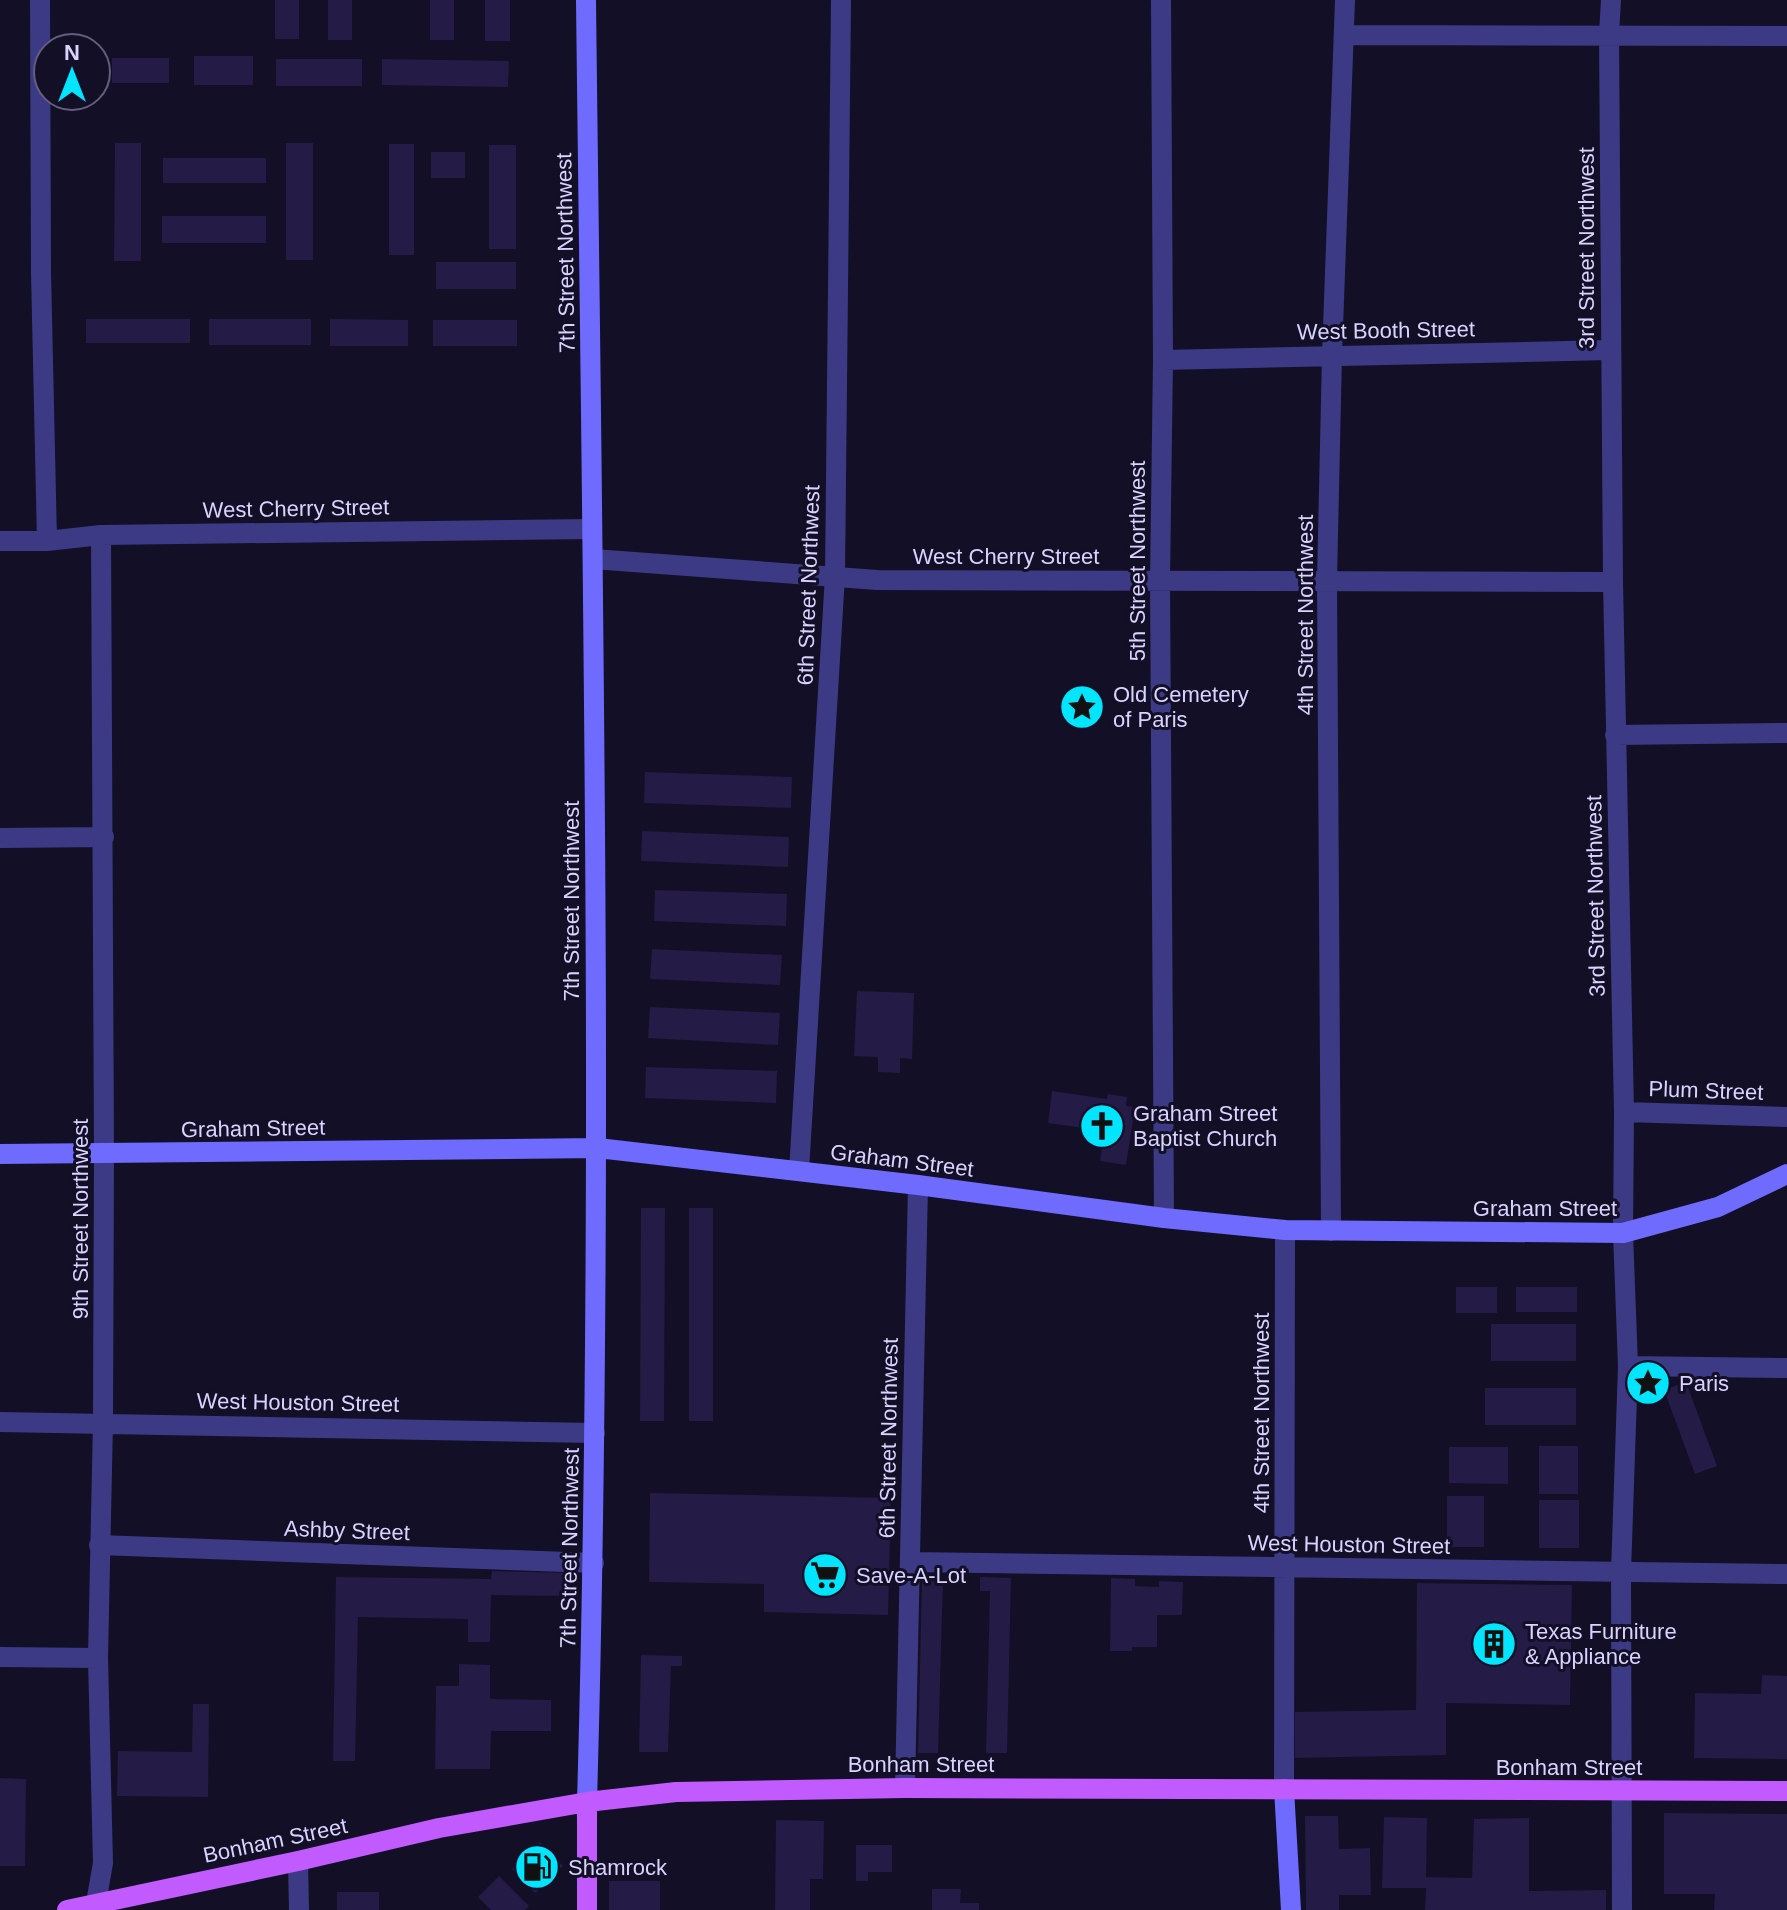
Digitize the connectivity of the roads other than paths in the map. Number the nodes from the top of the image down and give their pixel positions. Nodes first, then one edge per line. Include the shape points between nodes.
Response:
1 (40, 0) edge
2 (586, 0) edge
3 (841, 0) edge
4 (1161, 0) edge
5 (1345, 0) edge
6 (1611, 0) edge
7 (1609, 34) junction
8 (1345, 35) junction
9 (1787, 36) edge
10 (1610, 350) junction
11 (1332, 355) junction
12 (1163, 360) junction
13 (592, 529) junction
14 (101, 535) junction
15 (0, 541) edge
16 (47, 541) junction
17 (593, 559) junction
18 (835, 576) junction
19 (1160, 580) junction
20 (1327, 580) junction
21 (1613, 582) junction
22 (1787, 733) edge
23 (1615, 735) junction
24 (104, 837) junction
25 (0, 838) edge
26 (1624, 1112) junction
27 (1787, 1117) edge
28 (598, 1148) junction
29 (104, 1153) junction
30 (0, 1154) edge
31 (799, 1171) junction
32 (1787, 1174) edge
33 (918, 1185) junction
34 (1164, 1218) junction
35 (1285, 1230) junction
36 (1331, 1231) junction
37 (1623, 1233) junction
38 (1628, 1366) junction
39 (1787, 1368) edge
40 (0, 1422) edge
41 (103, 1422) junction
42 (595, 1433) junction
43 (99, 1545) junction
44 (910, 1562) junction
45 (594, 1563) junction
46 (1285, 1567) junction
47 (1621, 1572) junction
48 (1787, 1574) edge
49 (0, 1657) edge
50 (98, 1658) junction
51 (905, 1788) junction
52 (1284, 1789) junction
53 (1620, 1791) junction
54 (1787, 1791) edge
55 (587, 1802) junction
56 (298, 1861) junction
57 (96, 1903) junction
58 (67, 1910) edge
59 (299, 1910) edge
60 (587, 1910) edge
61 (1291, 1910) edge
62 (1622, 1910) edge

1 - 16 street
2 - 13 street, 7th Street Northwest
3 - 18 street, 6th Street Northwest
4 - 12 street, 5th Street Northwest
5 - 8 street, 4th Street Northwest
6 - 7 street, 3rd Street Northwest
7 - 8 street
7 - 9 street
7 - 10 street, 3rd Street Northwest
8 - 11 street, 4th Street Northwest
10 - 11 street, West Booth Street
10 - 21 street, 3rd Street Northwest
11 - 12 street, West Booth Street
11 - 20 street, 4th Street Northwest
12 - 19 street, 5th Street Northwest
13 - 14 street, West Cherry Street
13 - 17 street, 7th Street Northwest
14 - 16 street, West Cherry Street
14 - 24 street, 9th Street Northwest
15 - 16 street, West Cherry Street
17 - 18 street, West Cherry Street
17 - 28 street, 7th Street Northwest
18 - 19 street, West Cherry Street
18 - 31 street, 6th Street Northwest
19 - 20 street, West Cherry Street
19 - 34 street, 5th Street Northwest
20 - 21 street, West Cherry Street
20 - 36 street, 4th Street Northwest
21 - 23 street, 3rd Street Northwest
22 - 23 street
23 - 26 street, 3rd Street Northwest
24 - 25 street
24 - 29 street, 9th Street Northwest
26 - 27 street, Plum Street
26 - 37 street, 3rd Street Northwest
28 - 29 street, Graham Street
28 - 31 street, Graham Street
28 - 42 street, 7th Street Northwest
29 - 30 street, Graham Street
29 - 41 street, 9th Street Northwest
31 - 33 street, Graham Street
32 - 37 street, Graham Street via 1718,1207
33 - 34 street, Graham Street
33 - 44 street, 6th Street Northwest
34 - 35 street, Graham Street
35 - 36 street, Graham Street
35 - 46 street, 4th Street Northwest
36 - 37 street, Graham Street
37 - 38 street, 3rd Street Northwest
38 - 39 street
38 - 47 street, 3rd Street Northwest
40 - 41 street, West Houston Street
41 - 42 street, West Houston Street
41 - 43 street, 9th Street Northwest
42 - 45 street, 7th Street Northwest
43 - 45 street, Ashby Street
43 - 50 street, 9th Street Northwest
44 - 46 street, West Houston Street
44 - 51 street, 6th Street Northwest
45 - 55 street, 7th Street Northwest
46 - 47 street, West Houston Street
46 - 52 street, 4th Street Northwest
47 - 48 street, West Houston Street
47 - 53 street, 3rd Street Northwest
49 - 50 street
50 - 57 street, 9th Street Northwest via 103,1863
51 - 52 main road, Bonham Street
51 - 55 main road, Bonham Street via 676,1792
52 - 53 main road, Bonham Street
52 - 61 street
53 - 54 main road, Bonham Street
53 - 62 street, 3rd Street Northwest
55 - 56 main road, Bonham Street via 439,1828
55 - 60 main road
56 - 57 main road, Bonham Street
56 - 59 street
57 - 58 main road, Bonham Street

